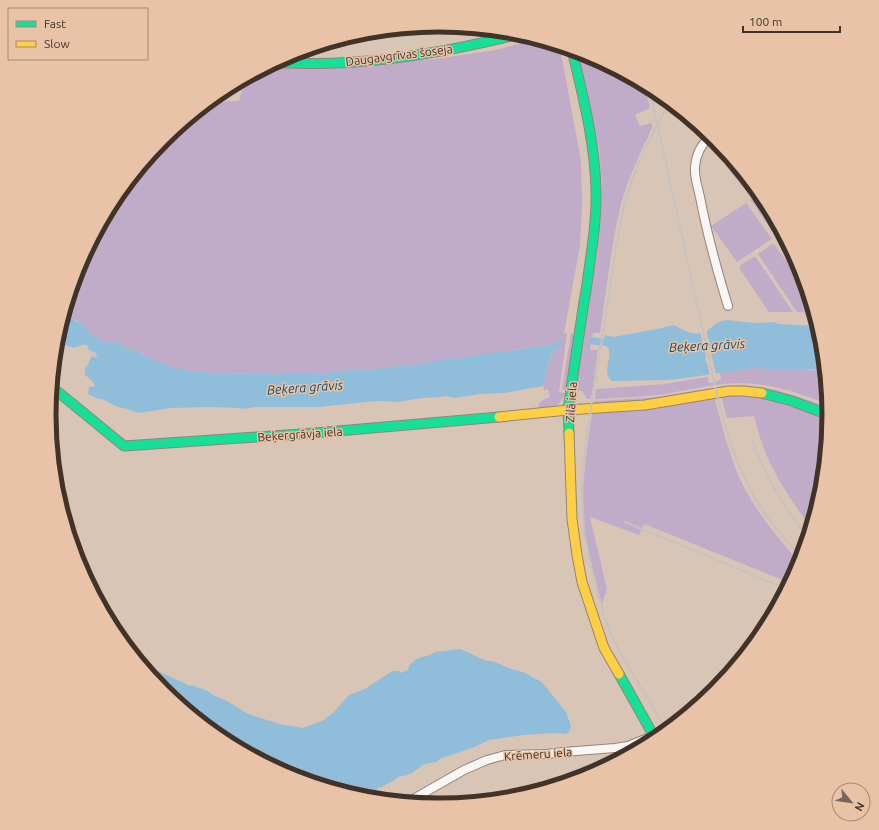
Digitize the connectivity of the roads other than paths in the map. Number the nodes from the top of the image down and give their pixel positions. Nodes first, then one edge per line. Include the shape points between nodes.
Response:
1 (504, 37) edge
2 (573, 56) edge
3 (288, 63) edge
4 (706, 140) edge
5 (728, 306) dead end
6 (57, 391) edge
7 (568, 410) junction
8 (822, 412) edge
9 (651, 733) edge
10 (636, 743) edge
11 (417, 797) edge

1 - 3 street, Daugavgrīvas šoseja via 408,57 336,63
2 - 7 street, Zilā iela via 592,141 596,202 594,240
4 - 5 street via 697,152 695,168 717,272
6 - 7 street, Beķergrāvja iela via 124,446 315,433
7 - 8 street, Beķergrāvja iela via 645,405 742,391 777,396
7 - 9 street, Zilā iela via 571,501 582,582 604,648
10 - 11 street, Krēmeru iela via 615,748 547,754 505,755 464,770

